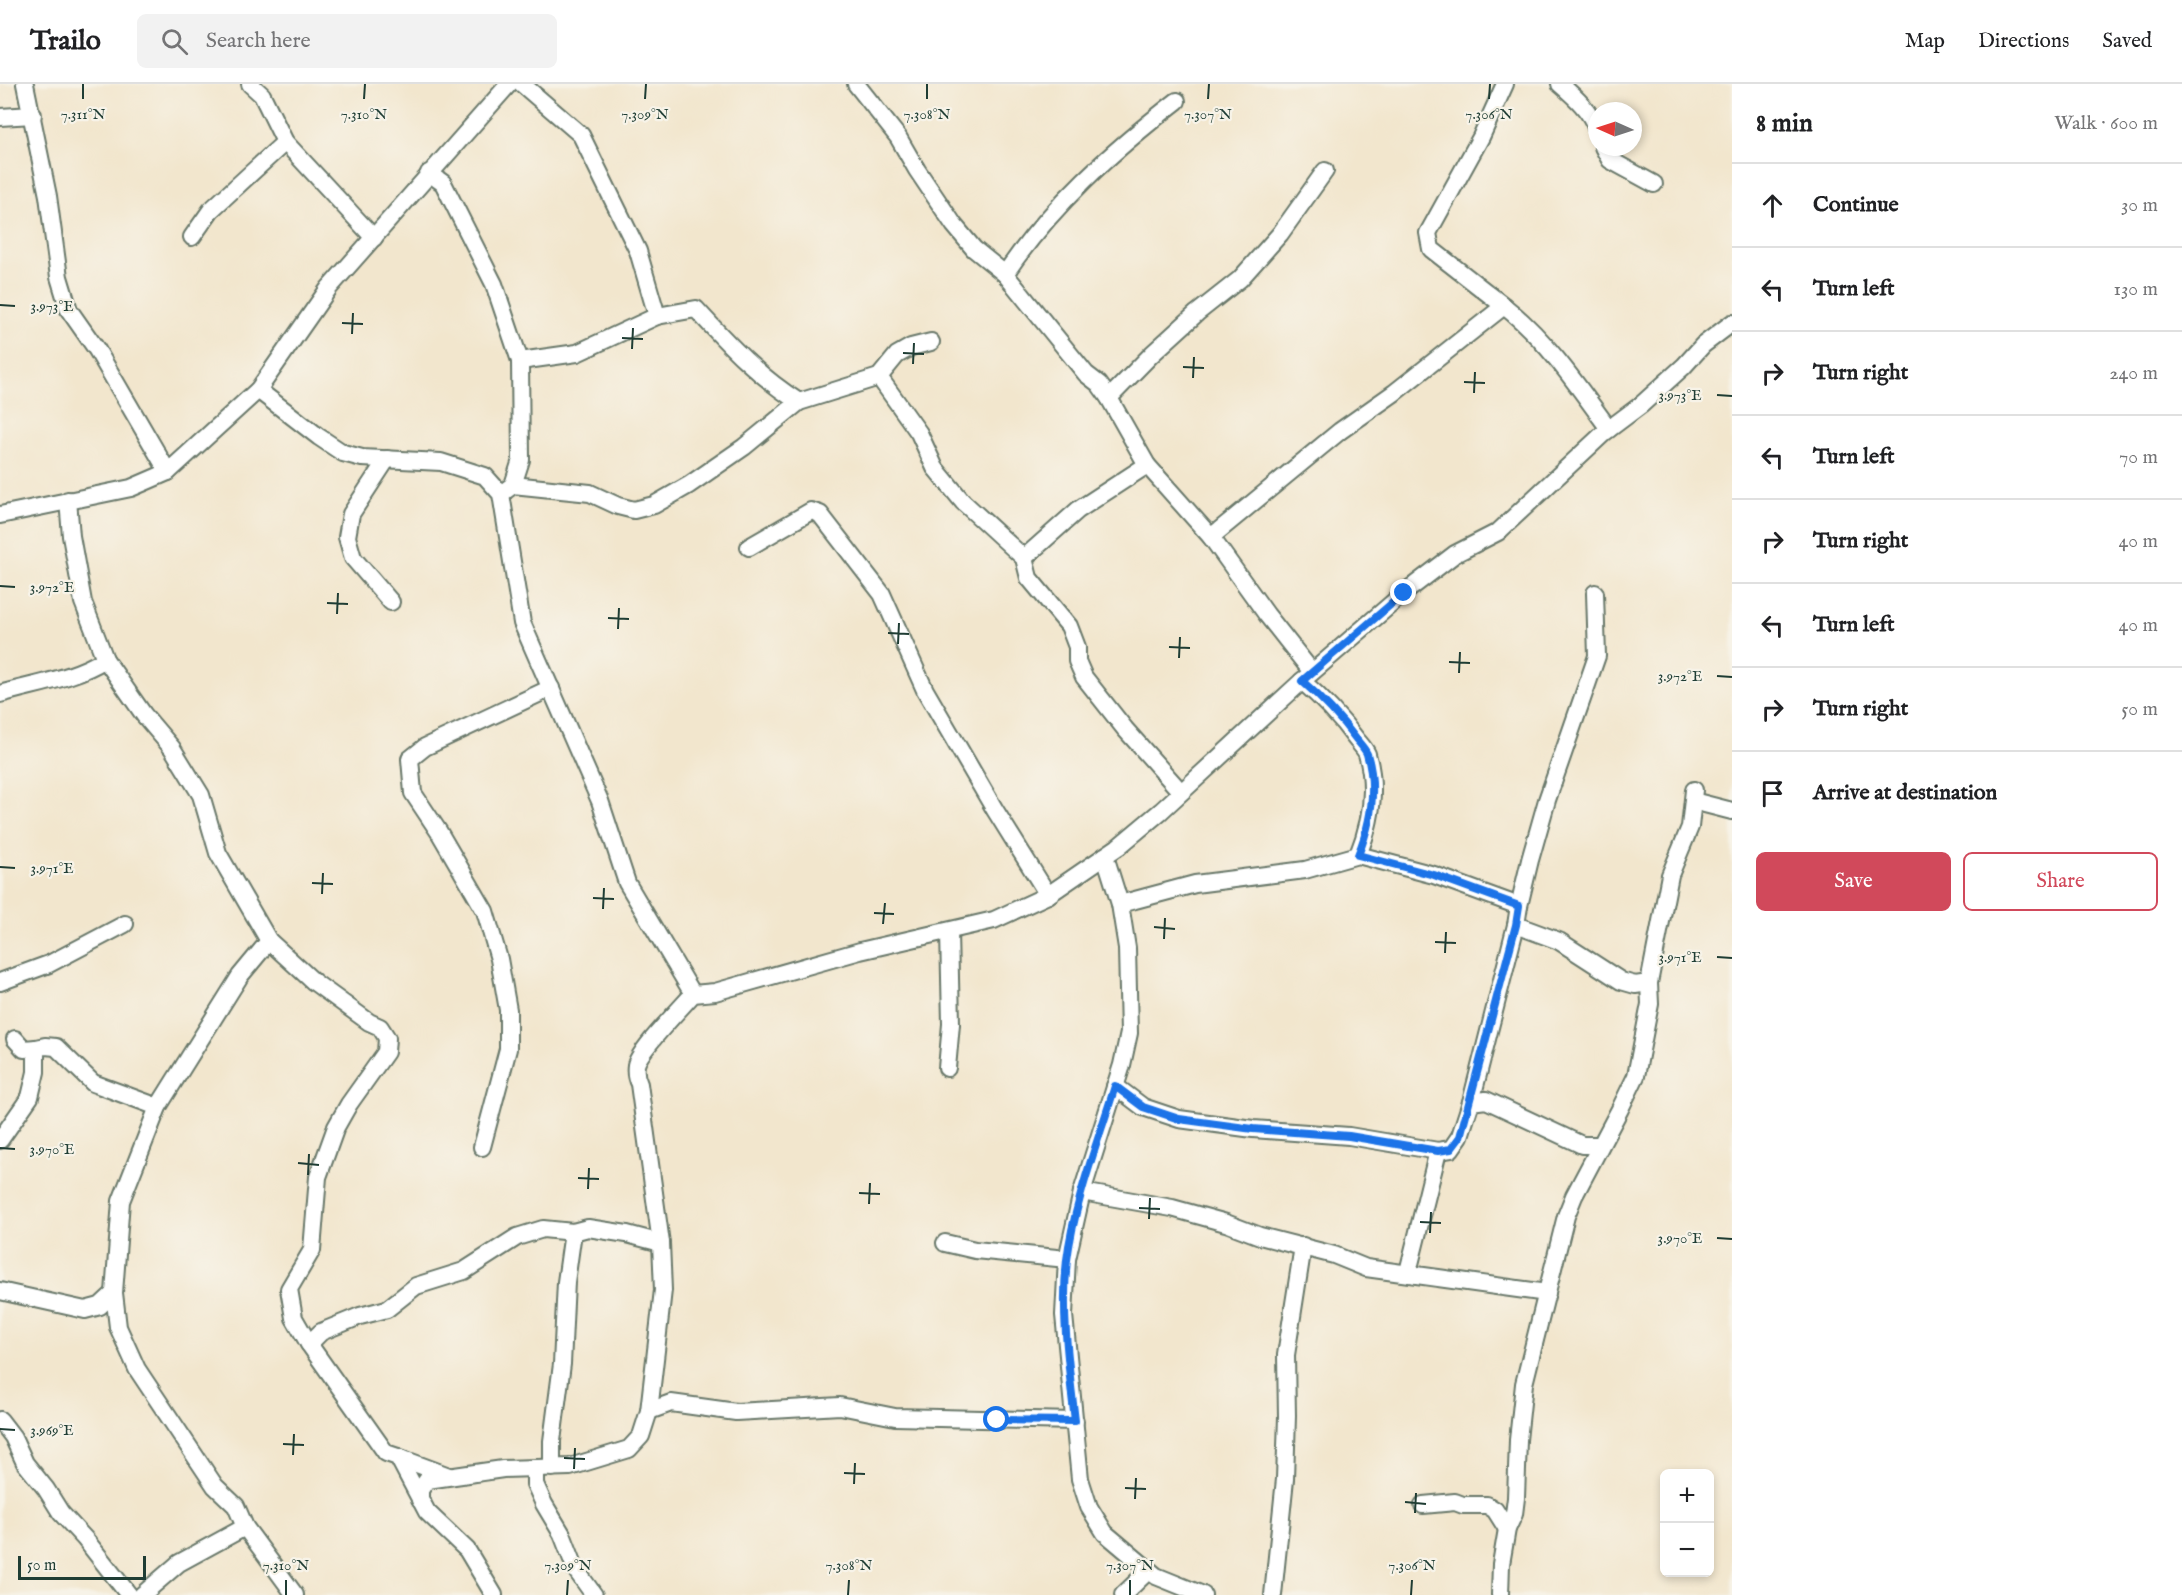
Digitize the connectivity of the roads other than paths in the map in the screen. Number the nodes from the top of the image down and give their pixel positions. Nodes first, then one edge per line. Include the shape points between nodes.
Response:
1 (25, 84) edge
2 (250, 84) edge
3 (509, 84) edge
4 (522, 84) edge
5 (856, 84) edge
6 (1505, 84) edge
7 (1560, 84) edge
8 (1177, 101) dead end
9 (1588, 113) edge
10 (33, 115) junction
11 (0, 117) edge
12 (285, 142) junction
13 (1608, 156) edge
14 (1325, 171) dead end
15 (429, 173) junction
16 (1654, 184) dead end
17 (192, 237) dead end
18 (374, 238) junction
19 (1005, 274) junction
20 (1504, 306) junction
21 (657, 316) junction
22 (1732, 323) edge
23 (931, 342) dead end
24 (520, 361) junction
25 (879, 377) junction
26 (258, 390) junction
27 (1109, 398) junction
28 (799, 402) junction
29 (1609, 429) junction
30 (387, 459) junction
31 (1147, 465) junction
32 (168, 472) junction
33 (507, 490) junction
34 (68, 500) junction
35 (0, 515) edge
36 (1211, 537) junction
37 (749, 547) dead end
38 (1024, 558) junction
39 (1595, 593) dead end
40 (391, 602) dead end
41 (105, 659) junction
42 (1307, 676) junction
43 (551, 688) junction
44 (0, 694) edge
45 (1181, 792) junction
46 (1732, 811) edge
47 (1358, 855) junction
48 (1105, 856) junction
49 (1048, 895) junction
50 (1120, 904) junction
51 (1519, 906) junction
52 (126, 924) dead end
53 (1516, 925) junction
54 (949, 931) junction
55 (269, 941) junction
56 (0, 982) edge
57 (1650, 983) junction
58 (693, 994) junction
59 (15, 1039) dead end
60 (36, 1048) junction
61 (947, 1068) dead end
62 (1115, 1086) junction
63 (1471, 1102) junction
64 (158, 1107) junction
65 (0, 1140) edge
66 (1600, 1145) junction
67 (482, 1147) dead end
68 (1438, 1151) junction
69 (1082, 1192) junction
70 (573, 1232) junction
71 (661, 1243) junction
72 (945, 1243) dead end
73 (1304, 1246) junction
74 (1067, 1259) junction
75 (1408, 1272) junction
76 (0, 1292) edge
77 (114, 1293) junction
78 (1547, 1293) junction
79 (309, 1344) junction
80 (649, 1411) junction
81 (0, 1420) edge
82 (1075, 1421) junction
83 (398, 1457) junction
84 (535, 1467) junction
85 (552, 1468) junction
86 (449, 1476) junction
87 (420, 1500) junction
88 (1423, 1505) dead end
89 (245, 1527) junction
90 (1508, 1529) junction
91 (1149, 1570) junction
92 (129, 1595) edge
93 (142, 1595) edge
94 (295, 1595) edge
95 (494, 1595) edge
96 (594, 1595) edge
97 (1123, 1595) edge
98 (1203, 1595) edge
99 (1273, 1595) edge
100 (1500, 1595) edge

1 - 10 street
2 - 12 street via 262,95
3 - 15 street
4 - 21 street via 581,135 638,251
5 - 19 street via 898,136 954,225 974,249
6 - 20 street via 1481,137 1428,233 1431,249
7 - 9 street
8 - 19 street via 1135,134 1050,214
10 - 11 street
10 - 32 street via 59,277 69,310 97,350
12 - 17 street via 211,210
12 - 18 street
13 - 16 street
14 - 27 street via 1280,234 1240,279 1152,354
15 - 18 street
15 - 24 street via 443,183 494,284
18 - 26 street via 329,288
19 - 27 street
20 - 29 street via 1566,370
20 - 36 street via 1340,431
21 - 24 street via 578,353
21 - 28 street via 696,309 756,372
22 - 29 street
23 - 25 street via 897,355
24 - 33 street via 521,460
25 - 28 street
25 - 38 street via 919,433 935,468 963,502
26 - 30 street via 344,453
26 - 32 street
27 - 31 street
28 - 33 street via 744,447 654,505 634,510 590,493
29 - 42 street via 1498,532 1429,574
30 - 33 street via 441,462 485,476
30 - 40 street via 351,514 348,537 353,558
31 - 36 street
31 - 38 street via 1078,510
32 - 34 street via 131,488
33 - 43 street via 522,623
34 - 35 street
34 - 41 street via 83,602
36 - 42 street
37 - 49 street via 811,511 820,514 882,594 925,690
38 - 45 street via 1029,578 1069,626 1084,677
39 - 51 street via 1597,656 1547,800
41 - 44 street via 47,682
41 - 55 street via 172,748 201,795 218,853
42 - 45 street
42 - 47 street via 1366,752 1374,788
43 - 58 street via 600,801 627,883
43 - 67 street via 425,747 410,759 413,794 485,911 499,959 508,1010 508,1049
45 - 48 street
46 - 57 street via 1693,795 1690,827 1670,875
47 - 50 street via 1305,870 1195,884
47 - 51 street via 1434,875
48 - 49 street
48 - 50 street
49 - 54 street via 994,920
50 - 62 street via 1127,948 1130,1033
51 - 53 street
52 - 56 street via 49,964
53 - 57 street via 1559,941 1621,981 1635,985
53 - 63 street
54 - 58 street via 860,951 715,992
54 - 61 street via 951,1024
55 - 64 street via 240,976
55 - 79 street via 314,982 380,1027 387,1038 386,1052 336,1127 318,1177 312,1250 289,1289 294,1318
57 - 66 street via 1650,1004 1636,1076
58 - 71 street via 636,1064
59 - 60 street via 24,1049
60 - 64 street via 56,1047 93,1083
60 - 65 street via 30,1097
62 - 68 street via 1143,1107 1179,1119 1349,1136
62 - 69 street
63 - 66 street via 1486,1100 1582,1145
63 - 68 street via 1460,1137 1451,1149
64 - 77 street via 121,1201
66 - 78 street via 1566,1216
68 - 75 street
69 - 73 street via 1172,1208
69 - 74 street
70 - 71 street via 588,1228
70 - 79 street via 543,1229 517,1236 464,1271 416,1286 387,1309 321,1332
70 - 85 street
71 - 80 street via 663,1290
72 - 74 street via 975,1250
73 - 75 street via 1366,1268
73 - 99 street via 1286,1355 1285,1479
74 - 82 street via 1064,1316
75 - 78 street
76 - 77 street via 85,1310 100,1306
77 - 89 street via 118,1327 137,1369 214,1486 236,1506
78 - 90 street via 1524,1384 1516,1498
79 - 83 street via 386,1453
80 - 82 street via 672,1403 736,1412 840,1406 895,1417
80 - 85 street via 640,1436 629,1449 570,1467
81 - 92 street via 61,1514
82 - 91 street via 1080,1479 1089,1507 1105,1533
83 - 86 street
83 - 87 street
84 - 85 street
84 - 86 street
84 - 96 street via 535,1484 544,1504 562,1533 576,1570
86 - 87 street via 428,1480 420,1490
87 - 95 street via 427,1512 467,1550
88 - 90 street via 1487,1505
89 - 93 street via 179,1563
89 - 94 street
90 - 100 street
91 - 97 street
91 - 98 street

